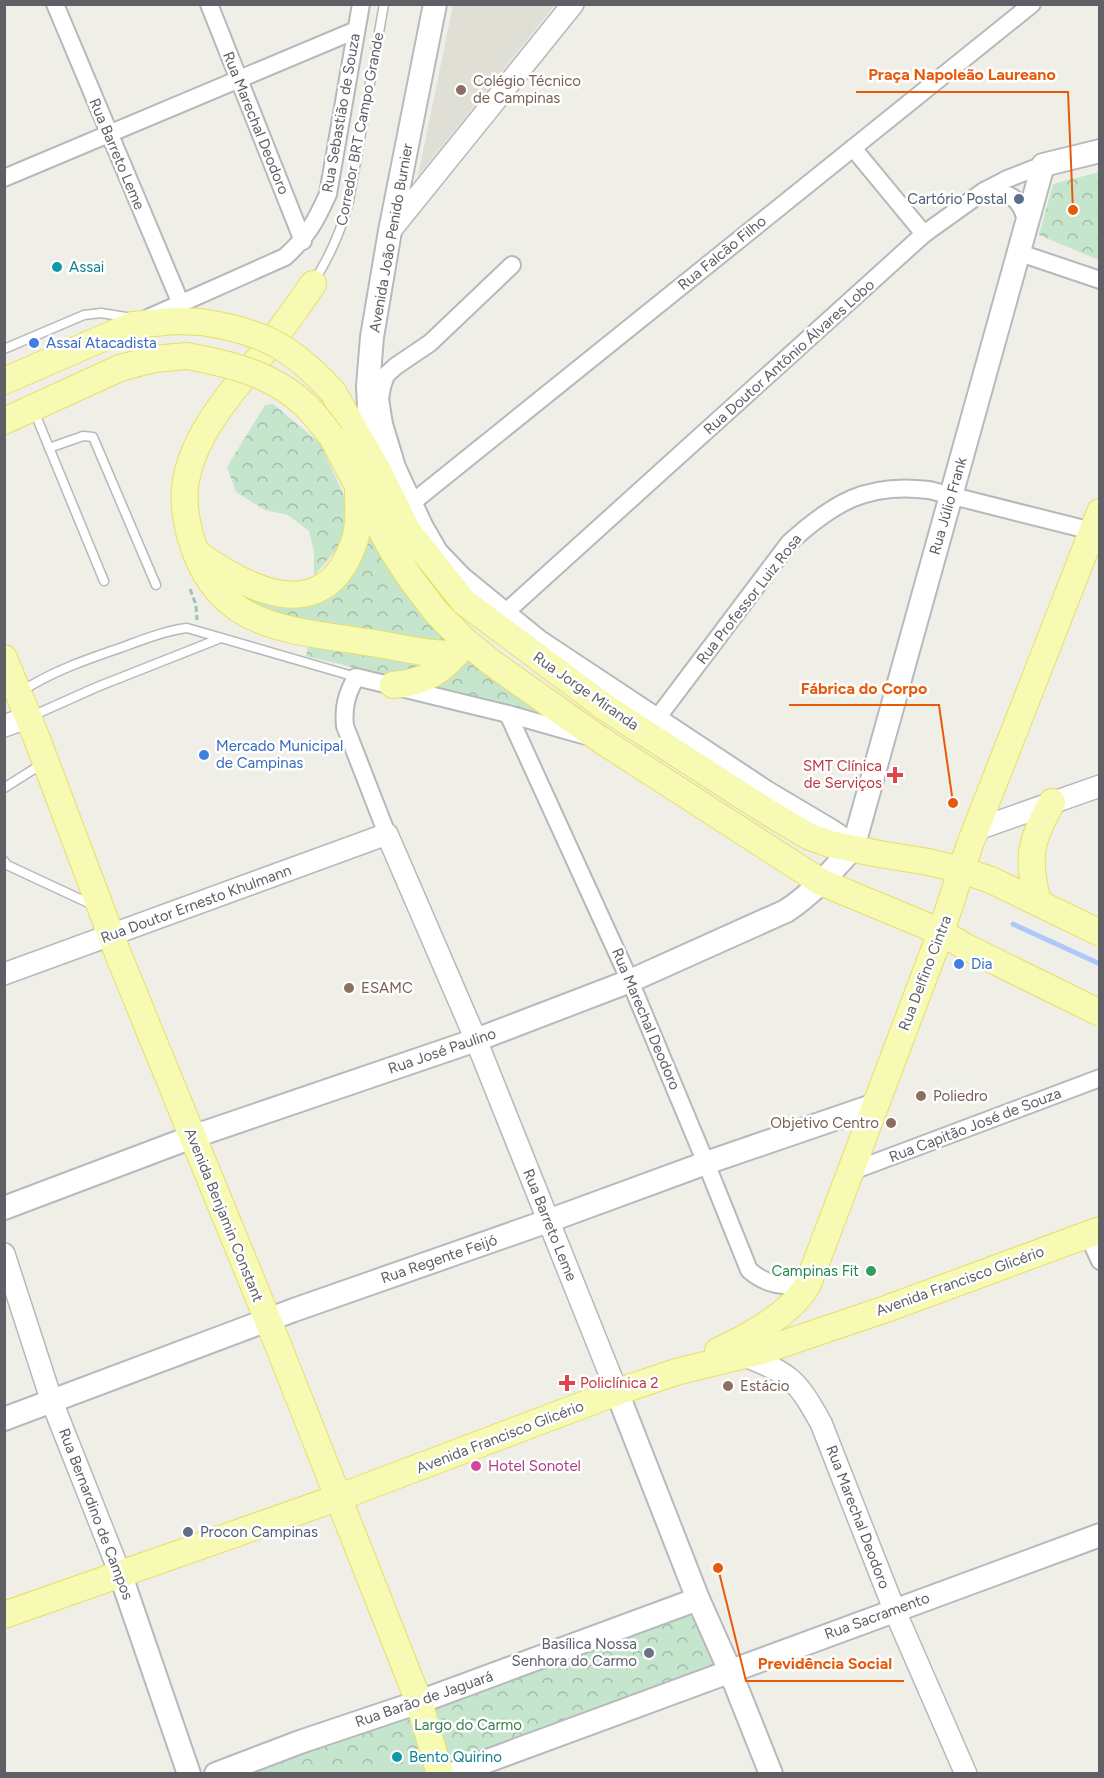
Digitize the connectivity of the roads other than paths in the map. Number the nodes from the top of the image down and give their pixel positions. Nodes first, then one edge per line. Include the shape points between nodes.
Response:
1 (55, 4) edge
2 (209, 4) edge
3 (361, 4) edge
4 (384, 4) edge
5 (435, 4) edge
6 (573, 4) edge
7 (1032, 4) edge
8 (356, 30) junction
9 (239, 81) junction
10 (108, 134) junction
11 (853, 148) junction
12 (1100, 151) edge
13 (1043, 165) junction
14 (4, 178) edge
15 (984, 191) junction
16 (1027, 226) junction
17 (390, 231) junction
18 (924, 234) junction
19 (303, 241) junction
20 (1020, 253) junction
21 (512, 265) dead end
22 (1100, 280) edge
23 (313, 284) joint
24 (180, 304) junction
25 (139, 322) junction
26 (4, 349) edge
27 (4, 381) edge
28 (33, 408) junction
29 (4, 420) edge
30 (49, 448) junction
31 (379, 473) junction
32 (358, 488) junction
33 (950, 496) junction
34 (413, 502) junction
35 (1097, 525) edge
36 (195, 551) junction
37 (104, 581) dead end
38 (156, 585) dead end
39 (464, 602) junction
40 (507, 611) junction
41 (220, 638) junction
42 (460, 647) junction
43 (4, 658) edge
44 (356, 677) junction
45 (393, 686) junction
46 (19, 693) junction
47 (508, 714) junction
48 (29, 717) junction
49 (658, 717) junction
50 (4, 726) edge
51 (601, 740) junction
52 (45, 762) junction
53 (1100, 786) edge
54 (4, 788) edge
55 (1052, 802) junction
56 (975, 830) junction
57 (387, 834) junction
58 (851, 848) junction
59 (4, 861) edge
60 (961, 870) junction
61 (821, 882) junction
62 (1038, 903) junction
63 (101, 909) junction
64 (941, 932) junction
65 (1100, 933) edge
66 (112, 935) junction
67 (4, 974) edge
68 (630, 981) junction
69 (1100, 1013) edge
70 (476, 1040) junction
71 (1100, 1078) edge
72 (875, 1105) junction
73 (192, 1137) junction
74 (706, 1162) junction
75 (850, 1172) junction
76 (4, 1208) edge
77 (548, 1221) junction
78 (1094, 1232) edge
79 (4, 1254) edge
80 (1100, 1261) edge
81 (808, 1284) junction
82 (266, 1320) junction
83 (745, 1356) junction
84 (676, 1372) junction
85 (617, 1392) junction
86 (52, 1402) junction
87 (4, 1419) edge
88 (337, 1498) junction
89 (1100, 1535) edge
90 (121, 1576) junction
91 (698, 1599) junction
92 (894, 1609) junction
93 (4, 1615) edge
94 (730, 1671) junction
95 (419, 1702) junction
96 (189, 1773) edge
97 (216, 1773) edge
98 (440, 1773) edge
99 (452, 1773) edge
100 (771, 1773) edge
101 (966, 1773) edge

1 - 10 street, Rua Barreto Leme
2 - 9 street, Rua Marechal Deodoro
3 - 8 street, Rua Sebastião de Souza
4 - 23 lane, Corredor BRT Campo Grande via 349,201 329,258
5 - 17 main road, Avenida João Penido Burnier
6 - 17 street
7 - 11 street, Rua Falcão Filho
8 - 9 street
8 - 19 street, Rua Sebastião de Souza via 328,194
9 - 10 street
9 - 19 street, Rua Marechal Deodoro
10 - 14 street
10 - 24 street, Rua Barreto Leme
11 - 18 street
11 - 34 street, Rua Falcão Filho
12 - 13 main road, Rua Doutor Antônio Álvares Lobo
13 - 15 street, Rua Doutor Antônio Álvares Lobo
13 - 16 main road, Rua Júlio Frank
15 - 16 street via 1000,192 1019,202
15 - 18 street, Rua Doutor Antônio Álvares Lobo
16 - 20 main road, Rua Júlio Frank
17 - 31 main road, Avenida João Penido Burnier via 368,386 370,429
18 - 40 street, Rua Doutor Antônio Álvares Lobo
19 - 24 street, Rua Sebastião de Souza via 285,257
20 - 22 street
20 - 33 main road, Rua Júlio Frank
21 - 34 street, Rua Jorge Miranda via 430,343 387,375 380,399 384,424
23 - 36 main road via 213,417 195,451 183,500
24 - 25 street, Rua Sebastião de Souza
25 - 26 lane via 91,313
25 - 27 main road, Rua Jorge Miranda
25 - 31 main road, Rua Jorge Miranda, bridge via 201,322 231,327 286,350 310,367 333,392
28 - 29 main road, Rua Jorge Miranda
28 - 30 lane
28 - 32 main road, Rua Jorge Miranda, bridge via 120,368 154,359 187,356 225,363 268,380 306,405 332,437
30 - 37 lane
30 - 38 lane via 83,436 93,437
31 - 39 main road, Rua Jorge Miranda via 407,530
32 - 36 main road via 354,545 331,580 316,591 295,595 255,588
32 - 42 main road, Rua Jorge Miranda via 392,550
33 - 35 street, Rua Professor Luiz Rosa
33 - 49 street, Rua Professor Luiz Rosa via 906,487 872,491 842,502 816,519 789,543
33 - 58 main road, Rua Júlio Frank
34 - 40 street, Rua Jorge Miranda via 439,550 463,576
35 - 56 main road, Rua Delfino Cintra
36 - 42 main road via 215,589 244,614 262,621 302,632 434,653
39 - 42 main road via 467,621
39 - 58 main road, Rua Jorge Miranda via 606,708 766,811 808,836
40 - 49 street, Rua Jorge Miranda via 540,639
41 - 44 lane
41 - 46 lane via 187,628 163,632 63,668
41 - 48 lane
42 - 45 main road via 429,678
42 - 51 main road, Rua Jorge Miranda via 492,663
43 - 46 main road, Avenida Benjamin Constant
44 - 45 street, Rua Jorge Miranda
44 - 57 street, Rua Barreto Leme via 346,697 345,726
45 - 47 street, Rua Jorge Miranda
46 - 48 main road, Avenida Benjamin Constant
47 - 51 street, Rua Jorge Miranda
47 - 68 street, Rua Marechal Deodoro
48 - 50 street
48 - 52 main road, Avenida Benjamin Constant
49 - 58 street, Rua Jorge Miranda via 841,834
51 - 61 main road, Rua Jorge Miranda
52 - 54 lane
52 - 63 main road, Avenida Benjamin Constant
53 - 55 street
55 - 56 street
55 - 62 main road via 1031,848 1030,866
56 - 60 main road, Rua Delfino Cintra
57 - 66 street, Rua Doutor Ernesto Khulmann
57 - 70 street, Rua Barreto Leme
58 - 60 main road
58 - 61 main road, Rua José Paulino
59 - 63 lane
60 - 62 main road
60 - 64 main road, Rua Delfino Cintra
61 - 64 main road, Rua Jorge Miranda
61 - 68 main road, Rua José Paulino via 786,911
62 - 65 main road
63 - 66 main road, Avenida Benjamin Constant
64 - 69 main road, Rua Jorge Miranda
64 - 72 main road, Rua Delfino Cintra
66 - 67 street, Rua Doutor Ernesto Khulmann
66 - 73 main road, Avenida Benjamin Constant
68 - 70 main road, Rua José Paulino
68 - 74 street, Rua Marechal Deodoro
70 - 73 main road, Rua José Paulino
70 - 77 street, Rua Barreto Leme
71 - 75 street, Rua Capitão José de Souza
72 - 74 main road, Rua Regente Feijó
72 - 75 main road, Rua Delfino Cintra
73 - 76 main road, Rua José Paulino
73 - 82 main road, Avenida Benjamin Constant
74 - 77 main road, Rua Regente Feijó
74 - 81 street, Rua Marechal Deodoro via 749,1270 773,1284
75 - 81 main road, Rua Delfino Cintra
77 - 82 main road, Rua Regente Feijó
77 - 85 street, Rua Barreto Leme
78 - 80 street
78 - 83 main road, Avenida Francisco Glicério
79 - 86 street, Rua Bernardino de Campos
81 - 84 main road, Rua Delfino Cintra via 760,1330
82 - 86 main road, Rua Regente Feijó
82 - 88 main road, Avenida Benjamin Constant
83 - 84 main road, Avenida Francisco Glicério
83 - 92 street, Rua Marechal Deodoro via 777,1369 805,1395 821,1424
84 - 85 main road, Avenida Francisco Glicério
85 - 88 main road, Avenida Francisco Glicério
85 - 91 main road, Rua Barreto Leme
86 - 87 main road, Rua Regente Feijó
86 - 90 street, Rua Bernardino de Campos
88 - 90 main road, Avenida Francisco Glicério
88 - 95 main road, Avenida Benjamin Constant
89 - 92 main road, Rua Sacramento
90 - 93 main road, Avenida Francisco Glicério
90 - 96 main road, Rua Bernardino de Campos
91 - 94 main road, Rua Barreto Leme
91 - 95 main road, Rua Barão de Jaguará
92 - 94 main road, Rua Sacramento
92 - 101 street, Rua Marechal Deodoro
94 - 99 main road, Rua Sacramento
94 - 100 main road, Rua Barreto Leme
95 - 97 main road, Rua Barão de Jaguará
95 - 98 main road, Avenida Benjamin Constant

